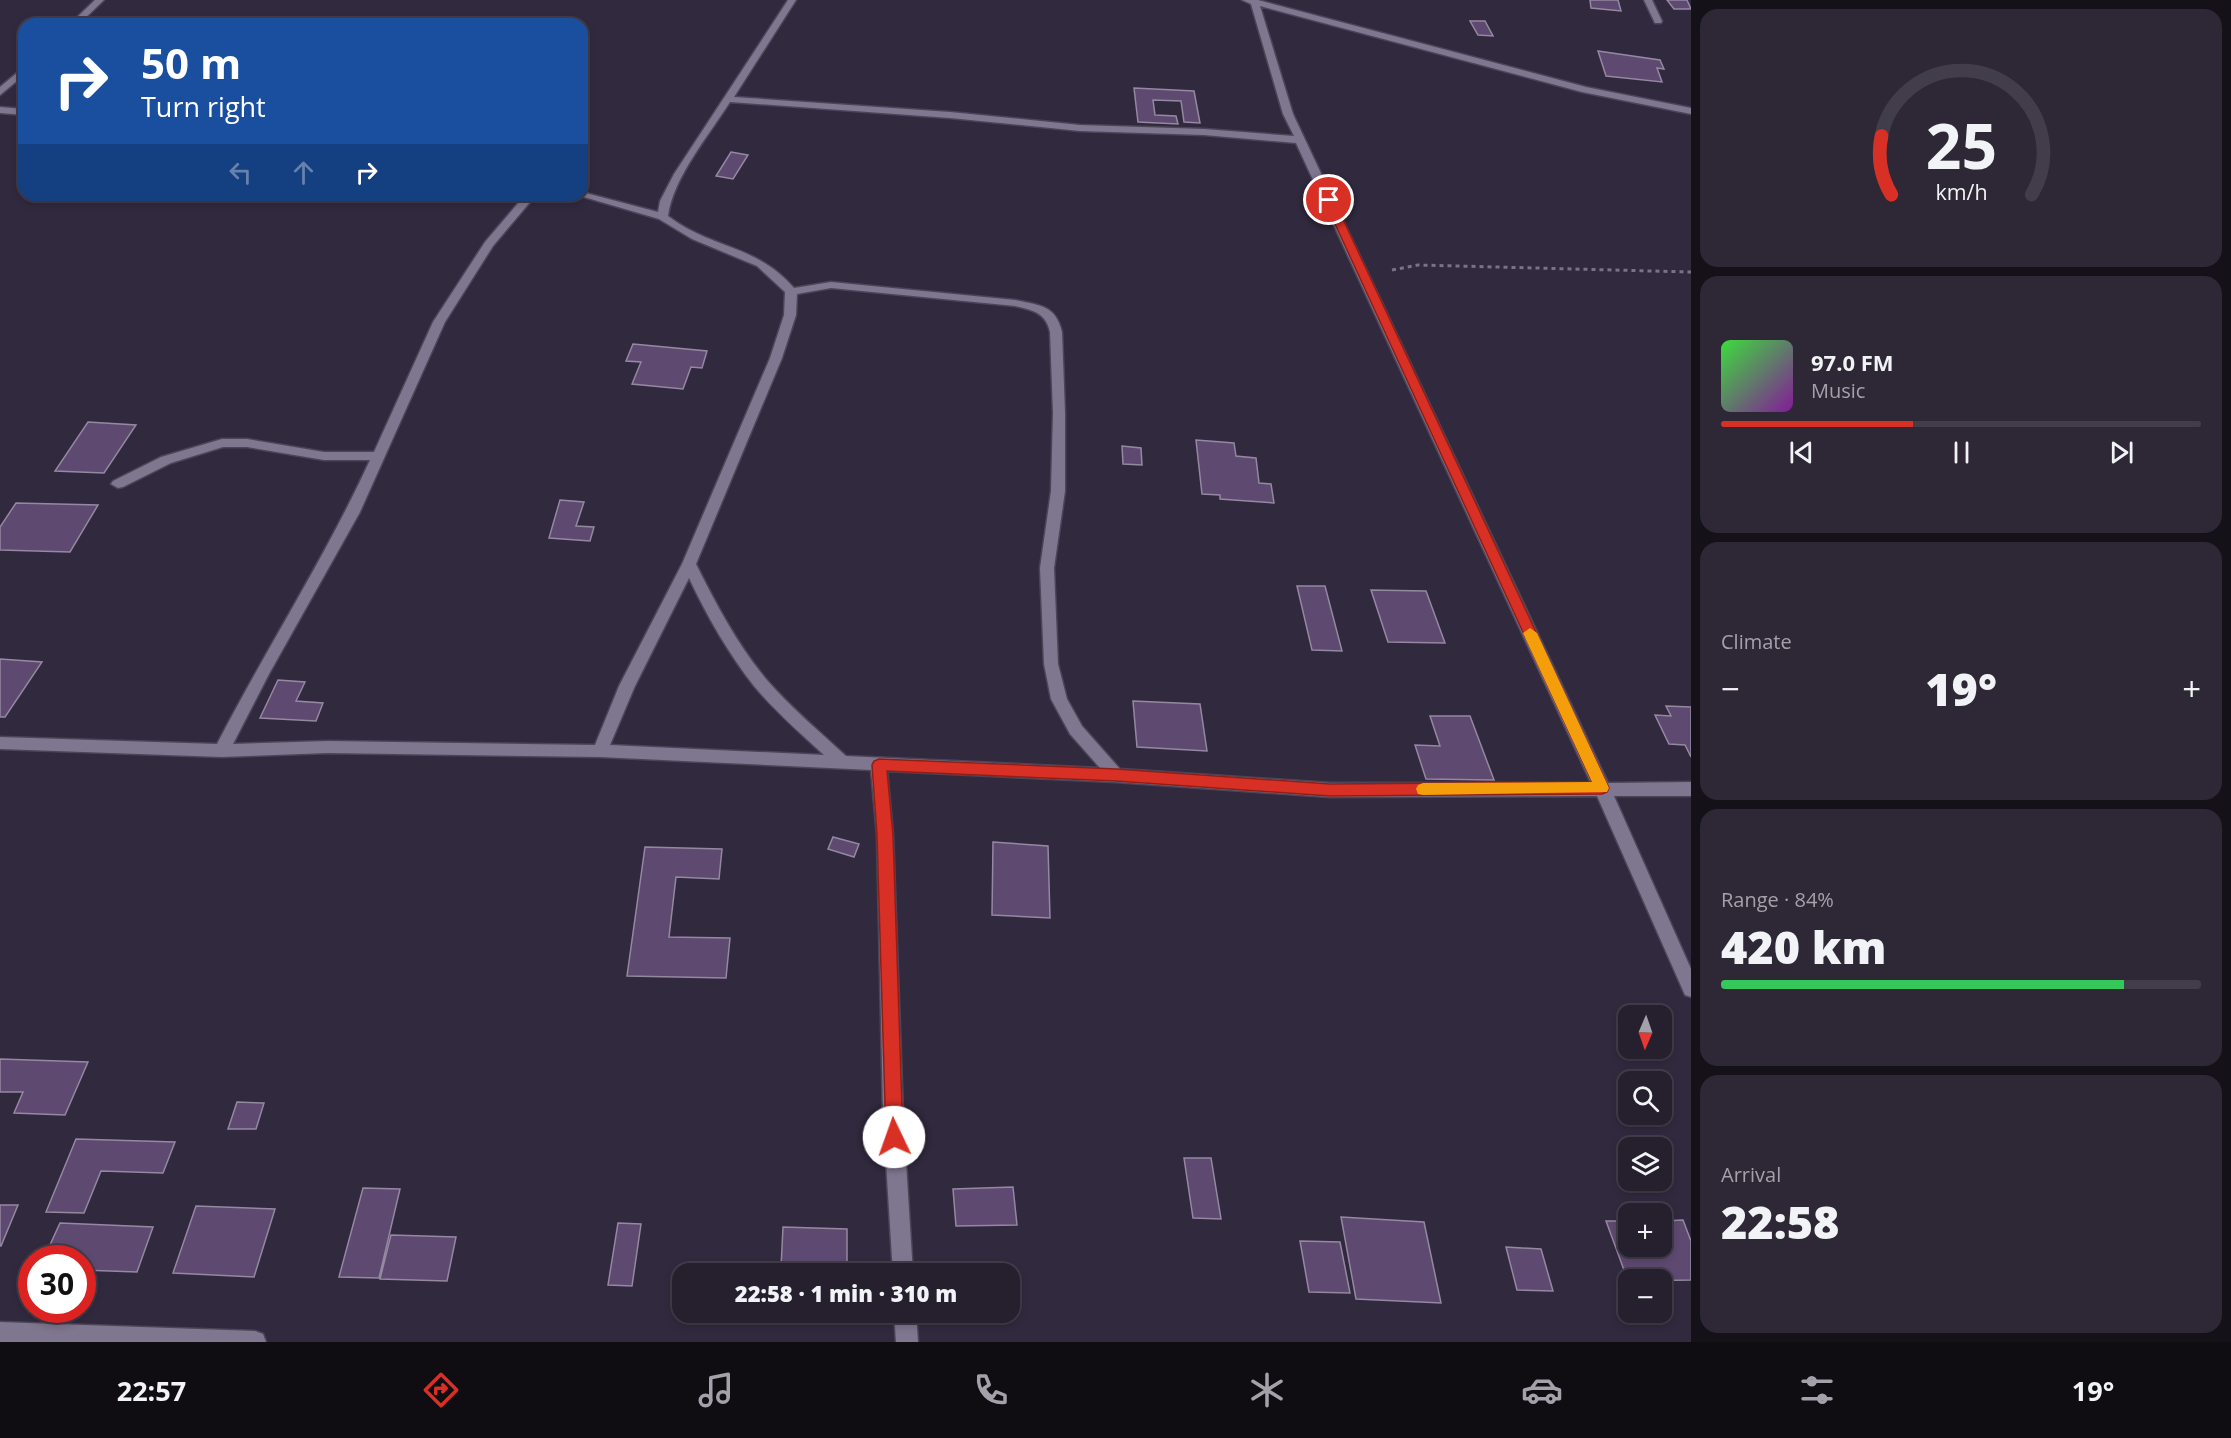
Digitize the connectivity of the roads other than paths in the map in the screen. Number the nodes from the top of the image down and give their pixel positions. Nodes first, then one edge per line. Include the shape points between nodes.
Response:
1 (100, 0) edge
2 (792, 0) edge
3 (1648, 0) edge
4 (1251, 1) edge
5 (80, 18) edge
6 (1658, 21) dead end
7 (18, 76) edge
8 (0, 92) edge
9 (727, 99) junction
10 (0, 110) edge
11 (1691, 111) edge
12 (18, 112) edge
13 (1300, 140) junction
14 (588, 197) edge
15 (526, 201) edge
16 (663, 218) junction
17 (791, 292) junction
18 (379, 456) junction
19 (117, 484) dead end
20 (689, 564) junction
21 (0, 743) edge
22 (222, 751) junction
23 (600, 751) junction
24 (842, 762) junction
25 (879, 765) junction
26 (1116, 775) junction
27 (1602, 788) junction
28 (1691, 789) edge
29 (1691, 989) edge
30 (902, 1263) edge
31 (906, 1323) edge
32 (0, 1333) edge
33 (255, 1342) edge
34 (907, 1342) edge

1 - 5 street
2 - 9 street
3 - 6 street
4 - 11 street via 1585,90
4 - 13 street
7 - 8 street
9 - 13 street via 1080,128
9 - 16 street via 679,174 665,201
10 - 12 street
13 - 27 street
14 - 16 street
15 - 18 street via 489,244 439,322
16 - 17 street via 675,229 758,262
17 - 20 street via 790,315 776,358
17 - 26 street via 831,285 868,286 1015,303 1039,308 1053,319 1059,460 1047,568 1051,664 1059,699 1076,730
18 - 19 street via 324,456 275,446 222,443 166,460
18 - 22 street via 353,512
20 - 23 street via 627,686
20 - 24 street via 709,607 760,682
21 - 22 street
22 - 23 street via 328,747
23 - 24 street
24 - 25 street
25 - 26 street
25 - 30 street
26 - 27 street via 1330,790
27 - 28 street
27 - 29 street
31 - 34 street
32 - 33 street

